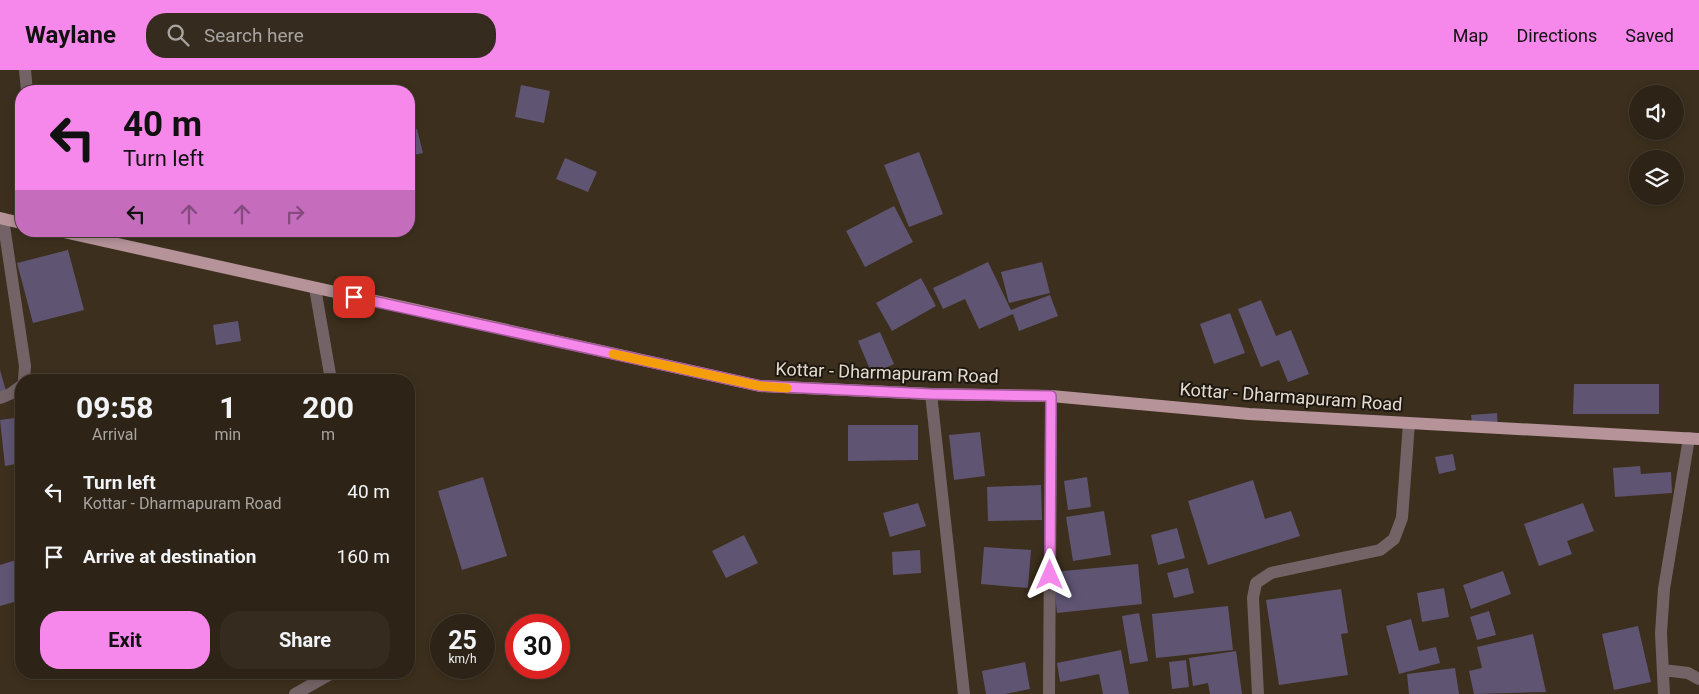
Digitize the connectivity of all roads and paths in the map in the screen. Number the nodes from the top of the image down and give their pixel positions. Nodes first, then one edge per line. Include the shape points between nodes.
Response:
1 (25, 70) edge
2 (26, 85) edge
3 (1, 219) edge
4 (15, 222) edge
5 (85, 237) edge
6 (315, 288) junction
7 (24, 374) edge
8 (330, 374) edge
9 (15, 390) edge
10 (931, 394) junction
11 (1051, 396) junction
12 (0, 398) edge
13 (1409, 423) junction
14 (1694, 438) edge
15 (1663, 670) junction
16 (322, 679) edge
17 (1699, 679) edge
18 (295, 694) edge
19 (964, 694) edge
20 (1049, 694) edge
21 (1258, 694) edge
22 (1664, 694) edge

1 - 2 street
3 - 4 main road
3 - 7 street
5 - 6 main road, Kottar - Dharmapuram Road
6 - 8 street
6 - 10 main road, Kottar - Dharmapuram Road via 760,386
9 - 12 street
10 - 11 main road, Kottar - Dharmapuram Road
10 - 19 street
11 - 13 main road, Kottar - Dharmapuram Road via 1248,414
11 - 20 street
13 - 14 main road, Kottar - Dharmapuram Road
13 - 21 street via 1402,518 1394,539 1380,550 1271,573 1256,583 1253,598
14 - 15 street via 1664,589
15 - 17 street via 1688,673
15 - 22 street
16 - 18 street

